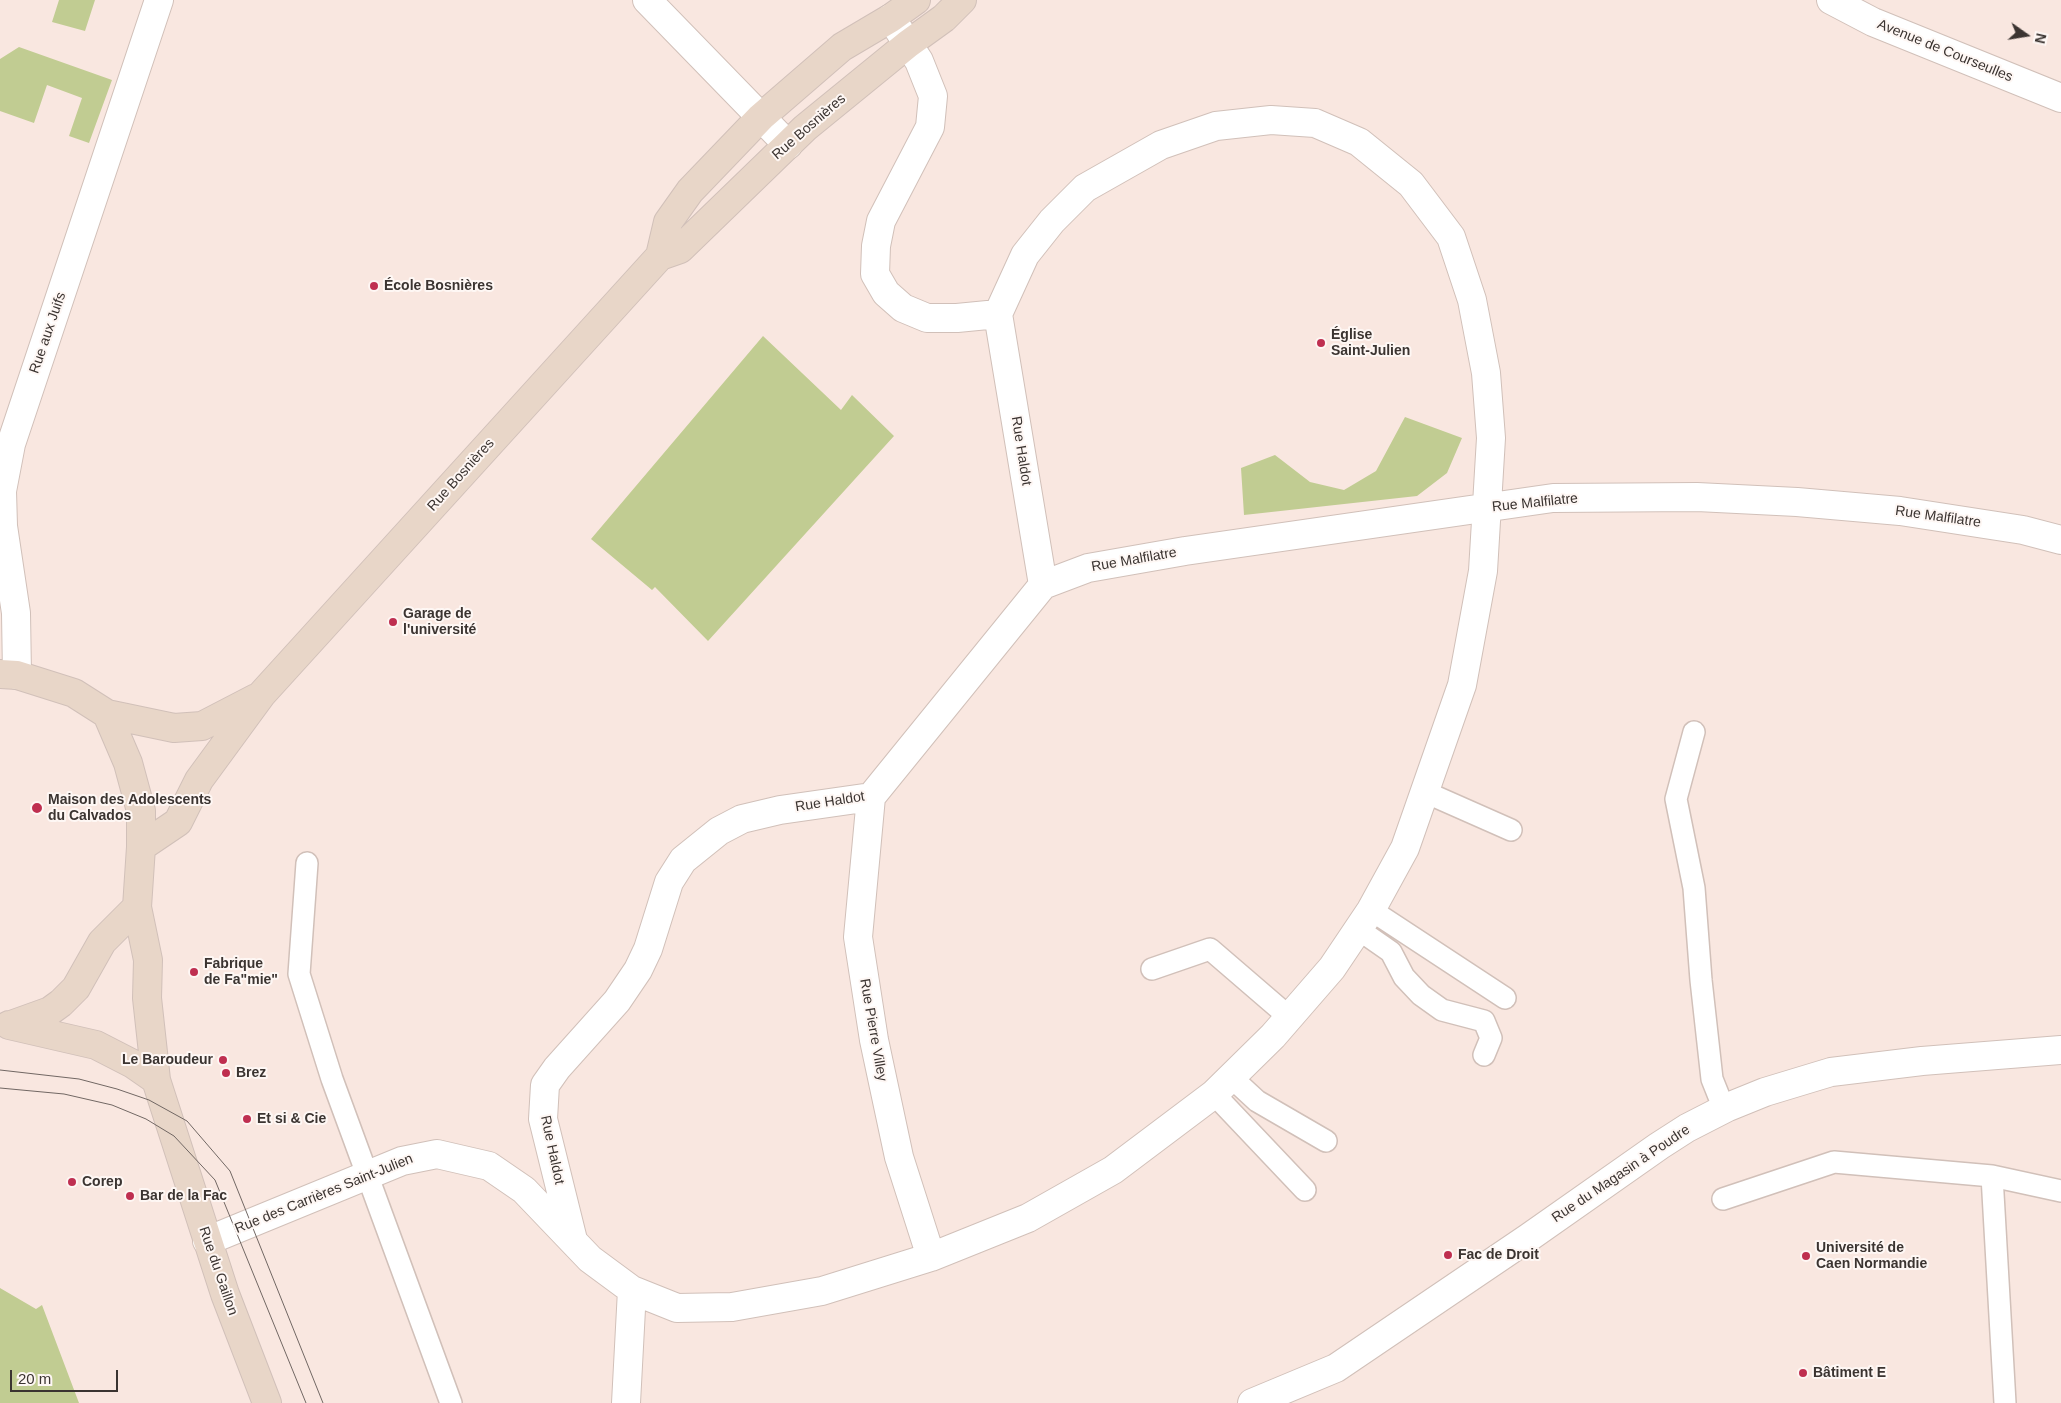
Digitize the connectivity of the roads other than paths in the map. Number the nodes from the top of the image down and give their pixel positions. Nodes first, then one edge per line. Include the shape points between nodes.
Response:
1 (159, 0) edge
2 (646, 0) edge
3 (916, 0) edge
4 (962, 0) edge
5 (1831, 0) edge
6 (891, 18) junction
7 (908, 44) junction
8 (2061, 98) edge
9 (761, 117) junction
10 (788, 144) junction
11 (660, 256) junction
12 (998, 314) junction
13 (1487, 508) junction
14 (2061, 540) edge
15 (1043, 585) junction
16 (8, 674) edge
17 (262, 694) junction
18 (107, 714) junction
19 (1694, 732) dead end
20 (1425, 792) junction
21 (871, 797) junction
22 (1511, 830) dead end
23 (141, 846) junction
24 (307, 863) dead end
25 (137, 907) junction
26 (1364, 919) junction
27 (1152, 969) dead end
28 (1505, 998) dead end
29 (1289, 1017) junction
30 (6, 1025) edge
31 (2061, 1050) edge
32 (1484, 1055) dead end
33 (156, 1080) junction
34 (1222, 1086) junction
35 (1724, 1109) junction
36 (1326, 1140) dead end
37 (366, 1175) junction
38 (1992, 1176) junction
39 (1305, 1190) dead end
40 (2061, 1191) edge
41 (1723, 1198) dead end
42 (207, 1241) junction
43 (573, 1241) junction
44 (931, 1257) junction
45 (632, 1290) junction
46 (267, 1403) edge
47 (451, 1403) edge
48 (626, 1403) edge
49 (1252, 1403) edge
50 (2005, 1403) edge

1 - 16 street, Rue aux Juifs via 10,444 2,491 3,526 15,606
2 - 9 street
3 - 6 main road, Rue Bosnières
4 - 7 main road, Rue Bosnières via 944,18
5 - 8 street, Avenue de Courseulles via 1873,22
6 - 7 street
6 - 9 main road, Rue Bosnières via 842,47
7 - 10 main road, Rue Bosnières
7 - 12 street via 919,61 933,96 930,127 881,221 875,274 886,293 904,308 927,318
9 - 10 street
9 - 11 main road, Rue Bosnières via 690,191 668,222
10 - 11 main road, Rue Bosnières via 680,249
11 - 17 main road, Rue Bosnières
12 - 13 street, Rue des Carrières Saint-Julien via 1025,255 1084,188 1161,145 1216,126 1271,120 1315,124 1360,142 1411,184 1451,237 1472,300 1486,373 1491,438
12 - 15 street, Rue Haldot
13 - 14 street, Rue Malfilatre via 1553,498 1697,497 1797,502 1900,511 2023,530
13 - 15 street, Rue Malfilatre via 1185,551 1088,568
13 - 20 street, Rue des Carrières Saint-Julien via 1483,571 1462,685
15 - 21 street, Rue Haldot
16 - 18 main road via 74,693
17 - 18 main road, Rue Bosnières via 202,726 174,728
17 - 23 main road, Rue Bosnières via 199,780 178,822
18 - 23 main road, Rue du Gaillon via 135,783
19 - 35 lane via 1676,799 1694,888 1711,1072
20 - 22 lane
20 - 26 street, Rue des Carrières Saint-Julien via 1405,848
21 - 43 street, Rue Haldot via 742,819 683,860 669,882 638,970 617,1001 545,1086 543,1119
21 - 44 street, Rue Pierre Villey via 858,937 874,1040 898,1158
23 - 25 main road, Rue du Gaillon
24 - 37 lane via 299,974
25 - 30 main road via 102,942 76,988 61,1003 50,1011
25 - 33 main road, Rue du Gaillon via 148,960 147,998
26 - 28 lane
26 - 29 street, Rue des Carrières Saint-Julien via 1332,968
26 - 32 lane via 1391,952 1404,977 1421,995 1442,1010 1484,1021 1491,1038
27 - 29 lane via 1210,949
29 - 34 street, Rue des Carrières Saint-Julien
30 - 33 main road via 96,1044
31 - 35 street, Rue du Magasin à Poudre via 1831,1072 1764,1092
33 - 42 main road, Rue du Gaillon
34 - 36 lane via 1257,1101
34 - 39 lane
34 - 44 street, Rue des Carrières Saint-Julien via 1114,1170 1028,1218
35 - 49 street, Rue du Magasin à Poudre via 1659,1146 1336,1368
37 - 42 street, Rue des Carrières Saint-Julien
37 - 43 street, Rue des Carrières Saint-Julien via 402,1161 437,1154 490,1166 524,1190
37 - 47 lane
38 - 40 lane
38 - 41 lane via 1834,1162
38 - 50 lane
42 - 46 main road, Rue du Gaillon
43 - 45 street, Rue des Carrières Saint-Julien via 590,1259
44 - 45 street, Rue des Carrières Saint-Julien via 822,1291 732,1307 677,1308
45 - 48 street

